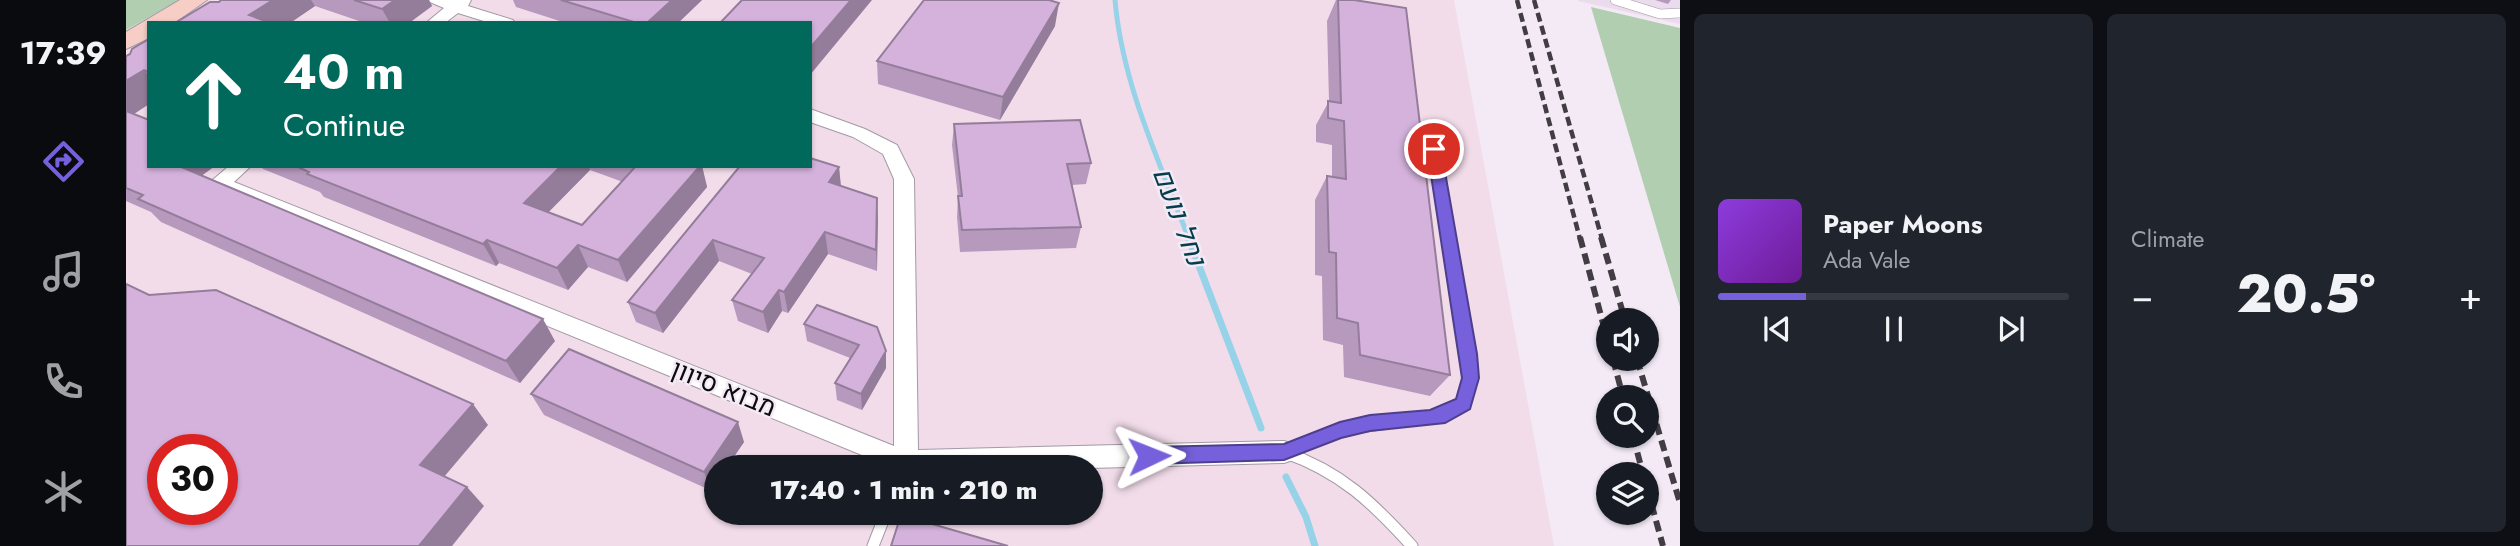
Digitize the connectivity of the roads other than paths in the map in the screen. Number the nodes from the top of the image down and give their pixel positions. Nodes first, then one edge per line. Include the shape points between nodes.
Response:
1 (196, 0) edge
2 (222, 0) edge
3 (433, 0) edge
4 (1615, 0) edge
5 (460, 4) edge
6 (1680, 13) edge
7 (161, 21) edge
8 (187, 21) edge
9 (438, 21) edge
10 (502, 21) edge
11 (147, 29) edge
12 (126, 42) edge
13 (147, 45) edge
14 (126, 57) edge
15 (812, 116) edge
16 (1434, 149) dead end
17 (239, 168) edge
18 (1284, 452) junction
19 (881, 455) edge
20 (905, 455) edge
21 (1103, 458) edge
22 (881, 525) edge
23 (873, 546) edge
24 (1412, 546) edge

1 - 7 street
2 - 8 street
3 - 5 street
4 - 6 lane via 1660,14
5 - 9 street
5 - 10 street
11 - 12 street
13 - 14 street
15 - 20 street via 890,150 904,179
16 - 18 lane via 1468,354 1470,378 1463,404 1445,415 1340,430
17 - 19 street, מבוא סיוון via 219,183
18 - 21 street, מבוא סיוון
18 - 24 lane via 1329,468 1349,482
22 - 23 lane

